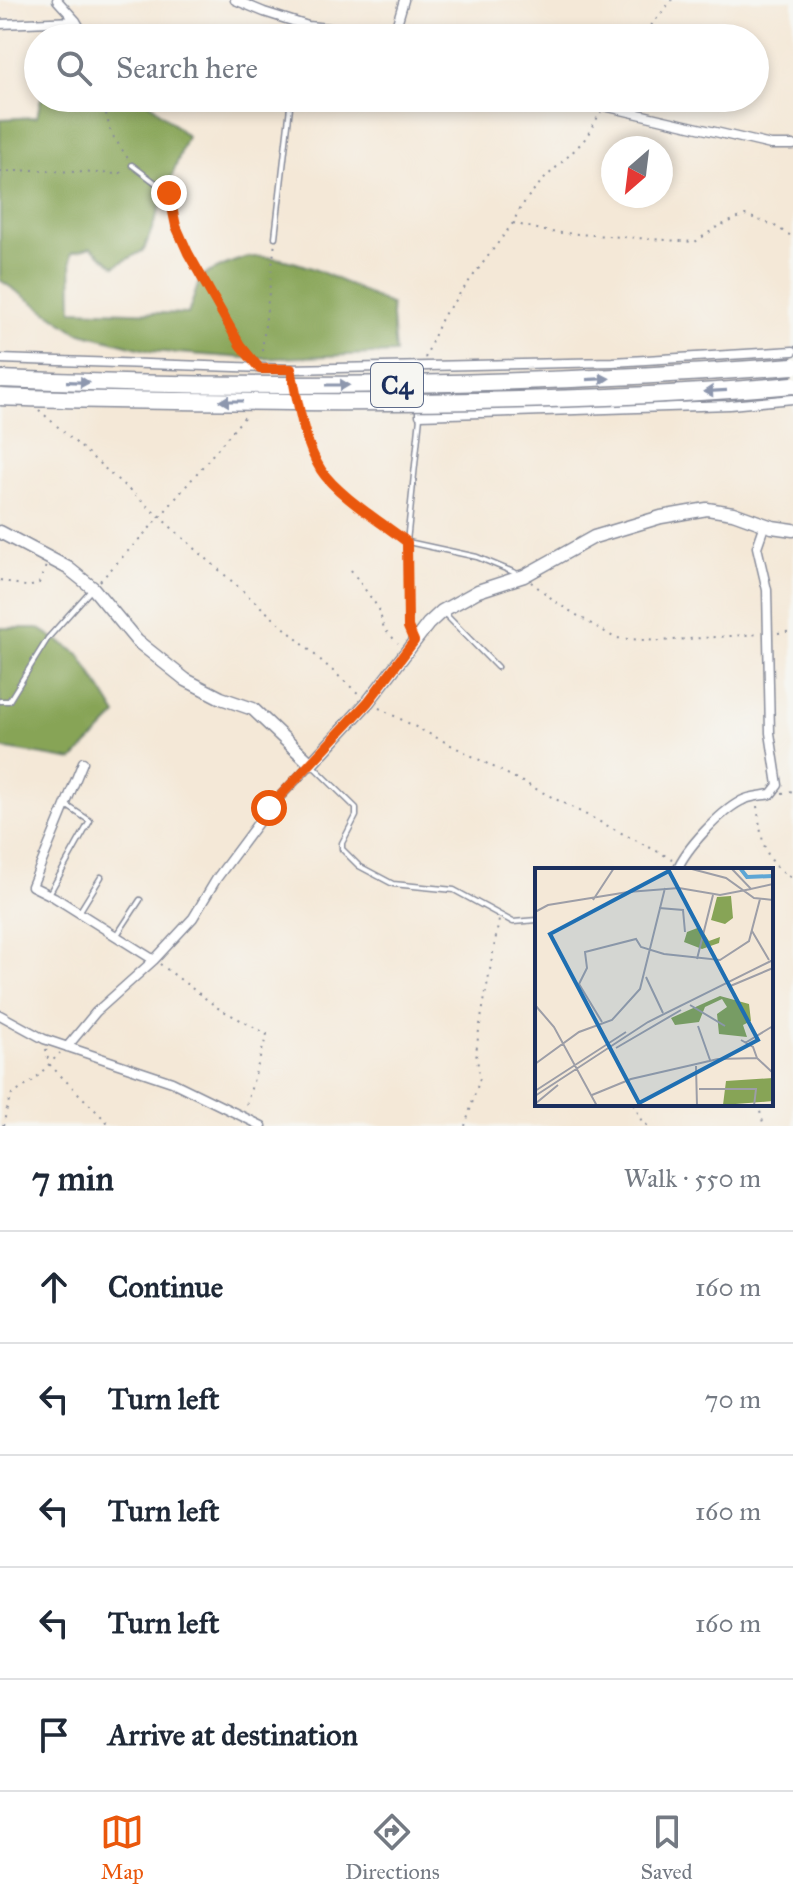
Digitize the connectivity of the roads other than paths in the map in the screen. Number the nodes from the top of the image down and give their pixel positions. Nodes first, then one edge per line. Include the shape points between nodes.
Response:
1 (57, 0) edge
2 (235, 0) edge
3 (404, 0) edge
4 (76, 21) junction
5 (0, 24) edge
6 (78, 24) edge
7 (302, 24) edge
8 (397, 24) edge
9 (289, 112) edge
10 (630, 112) edge
11 (793, 145) edge
12 (132, 165) road end
13 (275, 237) road end
14 (793, 351) edge
15 (0, 359) edge
16 (793, 366) edge
17 (422, 367) junction
18 (260, 369) junction
19 (0, 379) edge
20 (793, 385) edge
21 (0, 397) edge
22 (793, 399) edge
23 (420, 415) junction
24 (765, 524) junction
25 (793, 530) edge
26 (0, 532) edge
27 (407, 542) junction
28 (524, 576) junction
29 (93, 588) junction
30 (442, 611) junction
31 (411, 646) junction
32 (497, 667) dead end
33 (0, 701) edge
34 (83, 762) dead end
35 (311, 764) junction
36 (65, 804) junction
37 (678, 867) edge
38 (101, 877) dead end
39 (49, 894) junction
40 (140, 900) dead end
41 (79, 913) junction
42 (535, 920) edge
43 (116, 937) junction
44 (154, 960) junction
45 (0, 1015) edge
46 (67, 1047) junction
47 (262, 1126) edge

1 - 4 street
2 - 7 street
3 - 8 street
4 - 5 street
4 - 6 street
9 - 13 lane
10 - 11 street via 771,145
12 - 18 lane via 169,193 188,253 240,345
14 - 17 street
15 - 18 street
19 -> 16 highway, C4, bridge via 229,386 525,383
17 - 18 street
17 - 23 street
20 -> 21 highway, C4, bridge via 432,402
22 - 23 street
23 - 27 lane
24 - 25 street
24 - 28 street via 707,509 661,517 594,537
24 - 37 street via 757,547 767,590 770,733 778,785 771,794 743,799 723,813
26 - 29 street via 68,568
27 - 28 lane via 477,557
27 - 31 lane
28 - 30 street via 478,591
29 - 33 lane via 48,638 9,701
29 - 35 street via 137,641 186,680 253,709
30 - 31 street
30 - 32 lane
31 - 35 street
34 - 36 street
35 - 42 lane via 356,808 342,849 359,866 393,884 454,890 513,922
35 - 44 street via 269,808 193,918
36 - 39 street via 32,886
36 - 39 lane via 90,821
38 - 41 lane
39 - 41 street
40 - 43 lane
41 - 43 street
43 - 44 street
44 - 46 street via 96,1012
45 - 46 street
46 - 47 street via 172,1082

